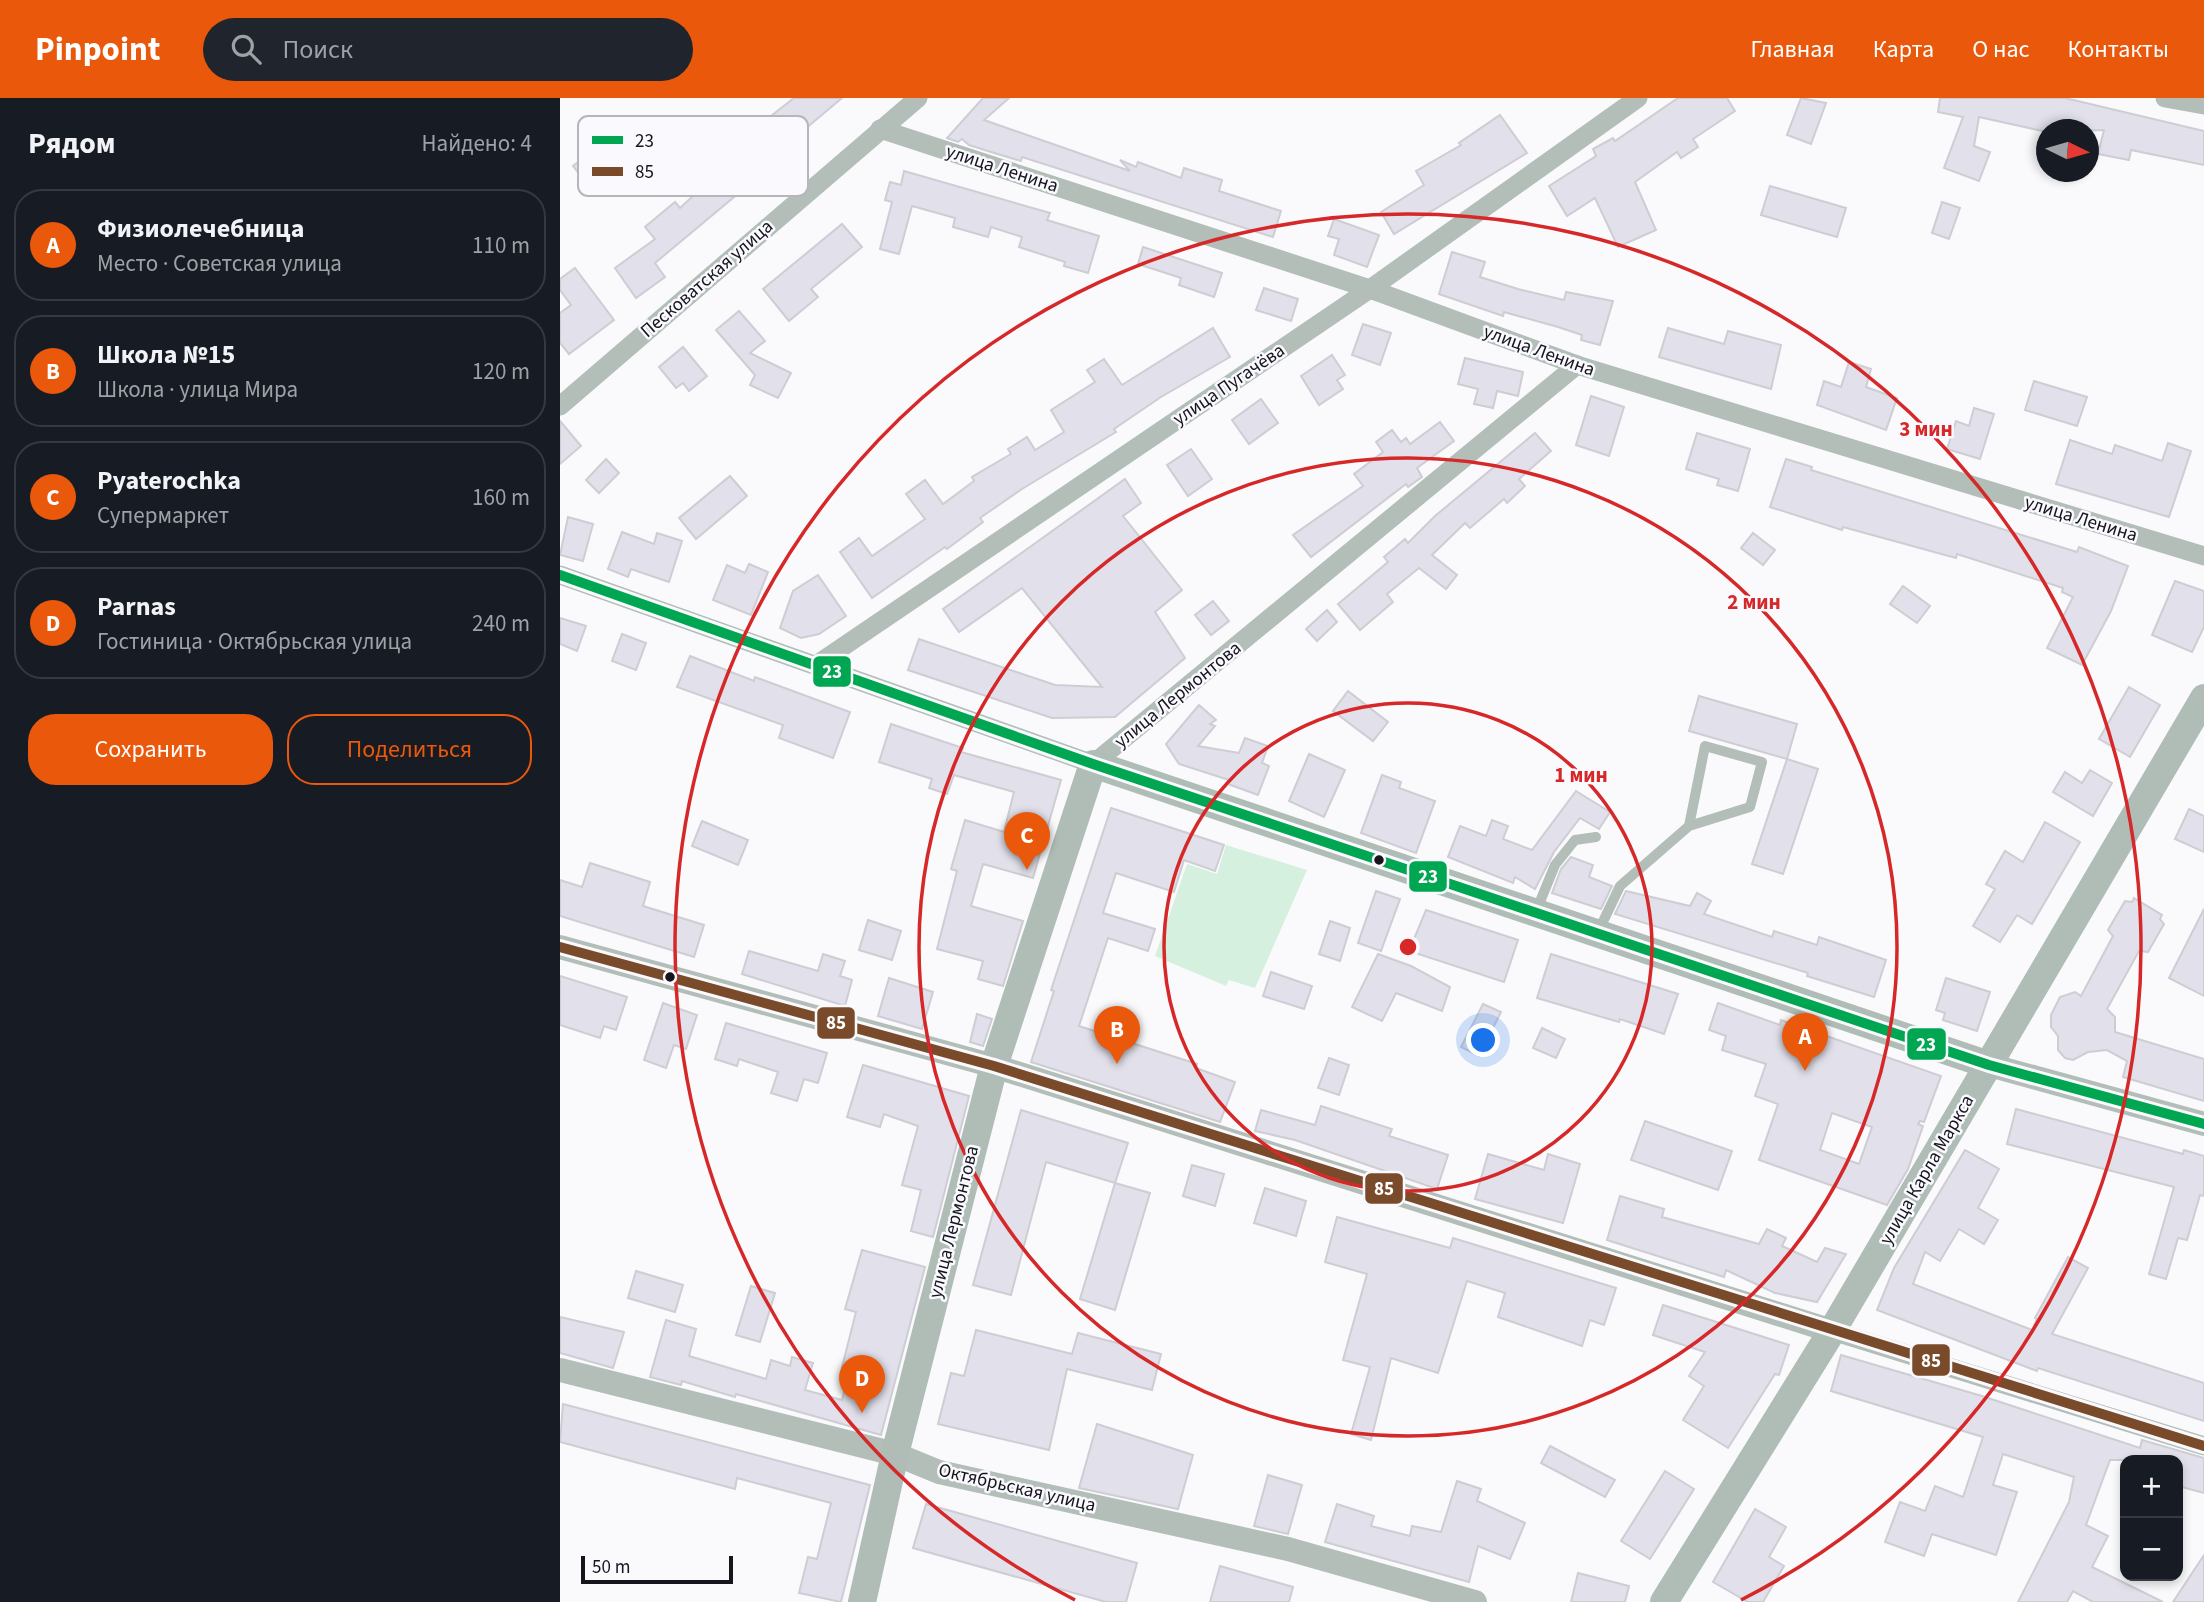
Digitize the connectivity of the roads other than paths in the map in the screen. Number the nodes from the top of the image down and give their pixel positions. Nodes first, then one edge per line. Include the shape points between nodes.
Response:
1 (1638, 98) edge
2 (2165, 98) edge
3 (915, 99) edge
4 (2204, 105) edge
5 (880, 129) junction
6 (808, 191) edge
7 (803, 196) edge
8 (1370, 289) junction
9 (1577, 365) junction
10 (560, 406) edge
11 (2204, 556) edge
12 (560, 575) edge
13 (816, 664) junction
14 (2204, 698) edge
15 (1093, 764) junction
16 (1689, 826) junction
17 (1596, 837) dead end
18 (1535, 913) junction
19 (1597, 933) junction
20 (560, 947) edge
21 (1989, 1065) junction
22 (994, 1066) junction
23 (2204, 1124) edge
24 (1832, 1331) junction
25 (560, 1370) edge
26 (2204, 1446) edge
27 (895, 1454) junction
28 (862, 1602) edge
29 (1475, 1602) edge
30 (1664, 1602) edge

1 - 8 street, улица Пугачёва
2 - 4 street
3 - 5 street, Песковатская улица
5 - 6 street, Песковатская улица
5 - 8 street, улица Ленина
7 - 10 street, Песковатская улица
8 - 9 street, улица Ленина
8 - 13 street, улица Пугачёва
9 - 11 street, улица Ленина
9 - 15 street, улица Лермонтова
12 - 13 street
13 - 15 street
14 - 21 main road, улица Карла Маркса
15 - 18 main road
15 - 22 main road, улица Лермонтова
16 - 16 lane via 1750,807 1762,762 1705,747
16 - 19 lane via 1620,886
17 - 18 lane via 1575,840 1555,865
18 - 19 main road
19 - 21 main road
20 - 22 street
21 - 23 street
21 - 24 main road, улица Карла Маркса
22 - 24 street
22 - 27 main road, улица Лермонтова
24 - 26 street
24 - 30 main road, улица Карла Маркса
25 - 27 street, Октябрьская улица
27 - 28 main road, улица Лермонтова
27 - 29 street, Октябрьская улица via 939,1472 1288,1549

